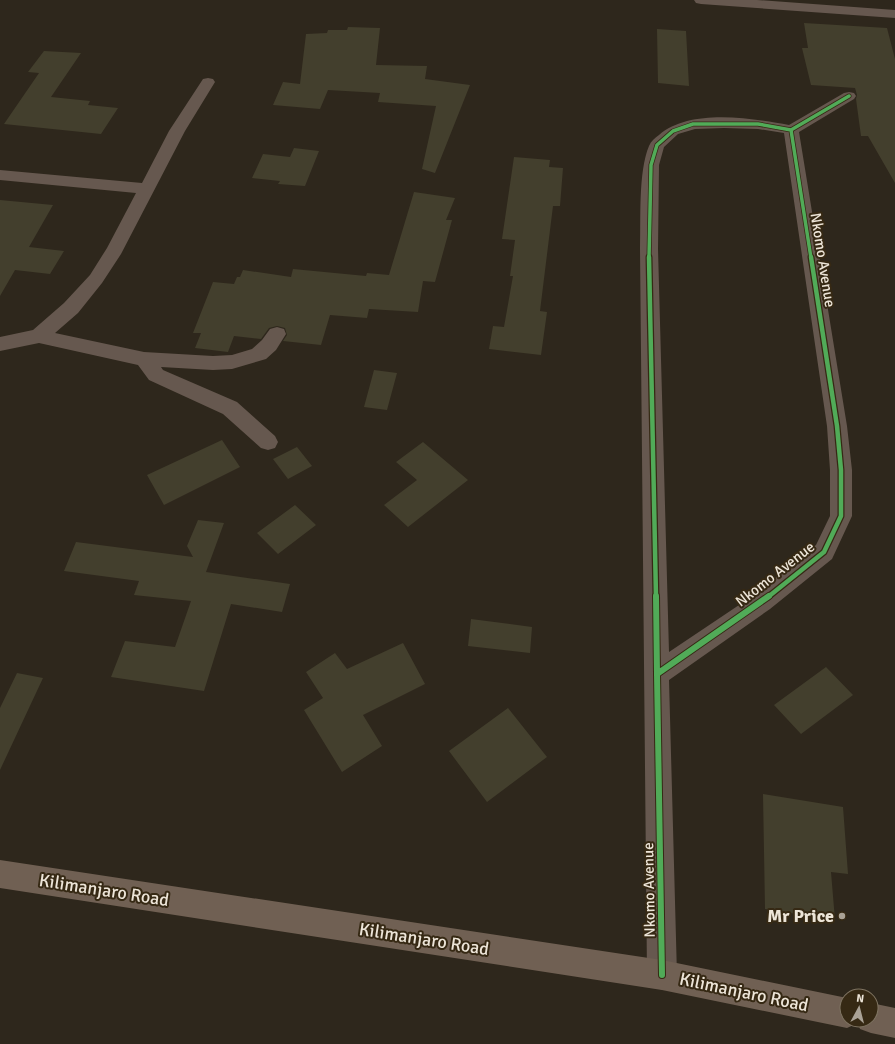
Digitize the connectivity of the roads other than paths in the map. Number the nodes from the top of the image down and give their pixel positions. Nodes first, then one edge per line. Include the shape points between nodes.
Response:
1 (701, 0) edge
2 (759, 3) edge
3 (895, 14) edge
4 (208, 82) dead end
5 (849, 96) dead end
6 (791, 130) junction
7 (0, 175) edge
8 (146, 189) junction
9 (277, 334) dead end
10 (39, 336) junction
11 (0, 344) edge
12 (144, 359) junction
13 (268, 442) dead end
14 (657, 674) junction
15 (0, 874) edge
16 (662, 975) junction
17 (839, 1011) edge
18 (879, 1020) edge
19 (895, 1023) edge

1 - 2 street
2 - 3 street
4 - 8 street via 177,131
5 - 6 street
6 - 14 street, Nkomo Avenue via 837,426 841,470 841,516 824,552 762,602
6 - 14 street via 758,124 693,124 673,131 657,145 651,165 649,249
7 - 8 street
8 - 10 street via 115,250 96,279 71,308
9 - 12 street via 259,354 232,362
10 - 11 street
10 - 12 street
12 - 13 street via 156,375 230,408
14 - 16 street, Nkomo Avenue
15 - 16 main road, Kilimanjaro Road
16 - 17 main road, Kilimanjaro Road
18 - 19 main road

